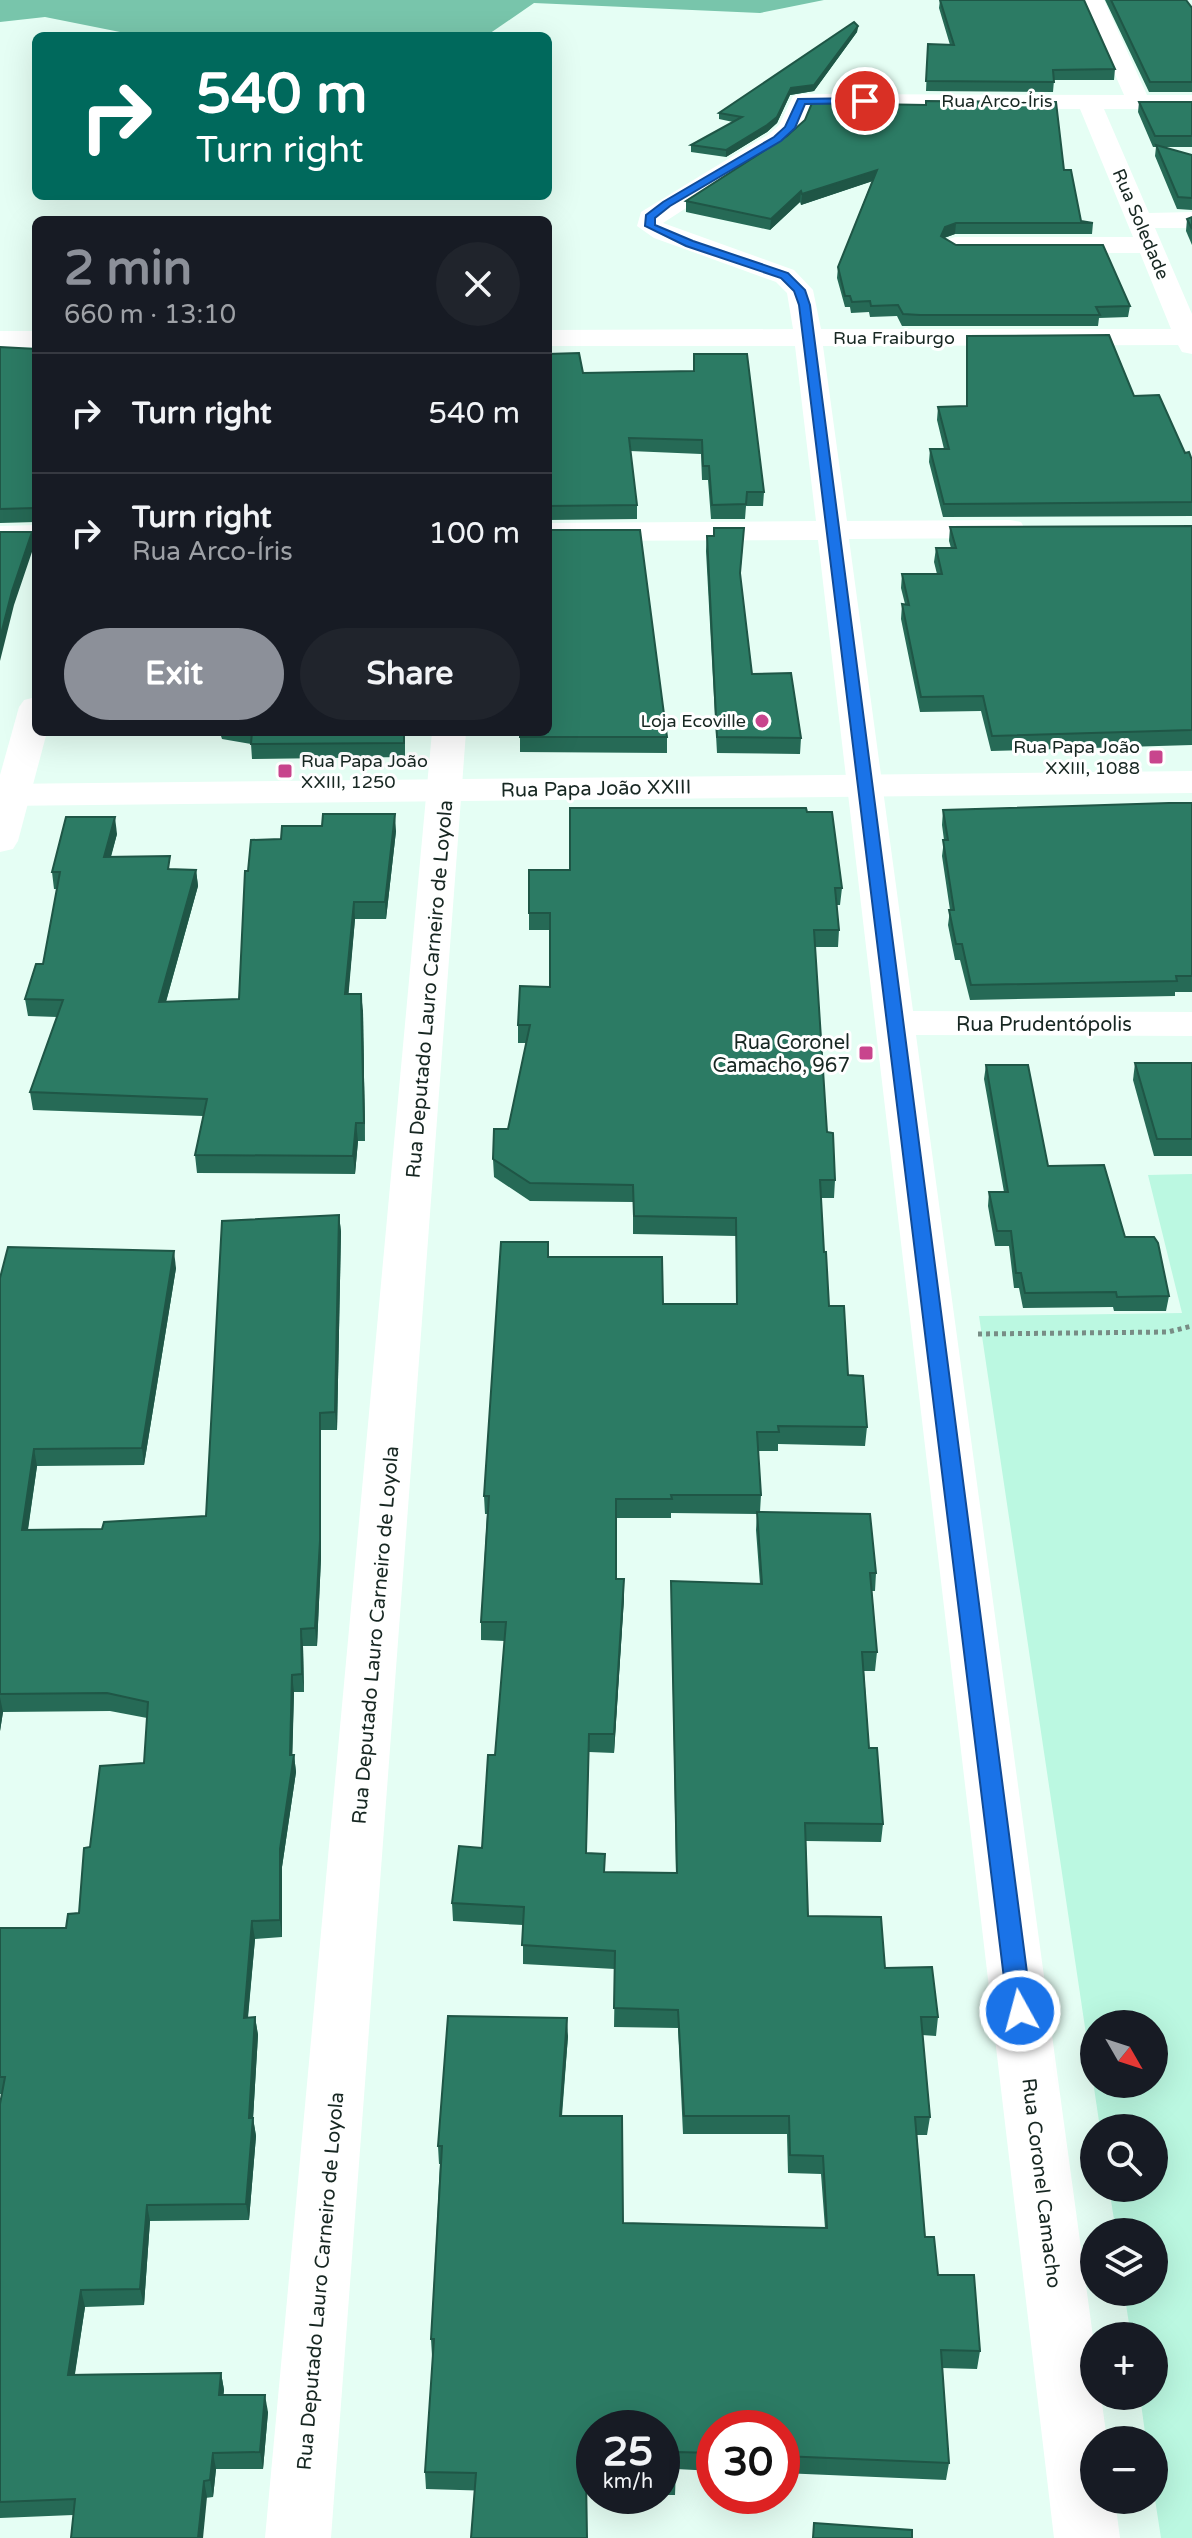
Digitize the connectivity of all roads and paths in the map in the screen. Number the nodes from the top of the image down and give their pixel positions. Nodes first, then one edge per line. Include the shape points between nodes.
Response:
1 (1093, 0) edge
2 (801, 101) joint
3 (1138, 101) junction
4 (1089, 102) junction
5 (1192, 102) edge
6 (1192, 220) edge
7 (1144, 233) junction
8 (955, 245) edge
9 (552, 338) edge
10 (809, 338) junction
11 (0, 339) edge
12 (32, 339) edge
13 (1191, 340) edge
14 (1036, 529) edge
15 (832, 530) junction
16 (552, 532) edge
17 (32, 534) edge
18 (0, 535) edge
19 (32, 719) edge
20 (449, 736) edge
21 (1192, 782) edge
22 (866, 786) junction
23 (446, 790) junction
24 (7, 795) edge
25 (0, 841) edge
26 (895, 1023) junction
27 (1192, 1024) edge
28 (1192, 1326) edge
29 (934, 1329) junction
30 (298, 2538) edge
31 (1087, 2538) edge

1 - 3 street
2 - 4 street, Rua Arco-Íris
2 - 10 street, Rua Coronel Camacho via 790,128 777,139 666,204 650,217 650,226 785,276 800,290
3 - 4 street, Rua Arco-Íris
3 - 5 street, Rua Arco-Íris
4 - 7 street, Rua Soledade
6 - 7 street
7 - 8 street
7 - 13 street, Rua Soledade
9 - 10 street, Rua Fraiburgo
10 - 13 street, Rua Fraiburgo
10 - 15 street, Rua Coronel Camacho
11 - 12 street
14 - 15 street
15 - 16 street
15 - 22 street, Rua Coronel Camacho
17 - 18 street
19 - 24 street
20 - 23 street, Rua Deputado Lauro Carneiro de Loyola
21 - 22 street, Rua Papa João XXIII
22 - 23 street, Rua Papa João XXIII
22 - 26 street, Rua Coronel Camacho
23 - 24 street, Rua Papa João XXIII
23 - 30 street, Rua Deputado Lauro Carneiro de Loyola
24 - 25 street
26 - 27 street, Rua Prudentópolis
26 - 29 street, Rua Coronel Camacho
28 - 29 path via 1153,1333 983,1334
29 - 31 street, Rua Coronel Camacho

